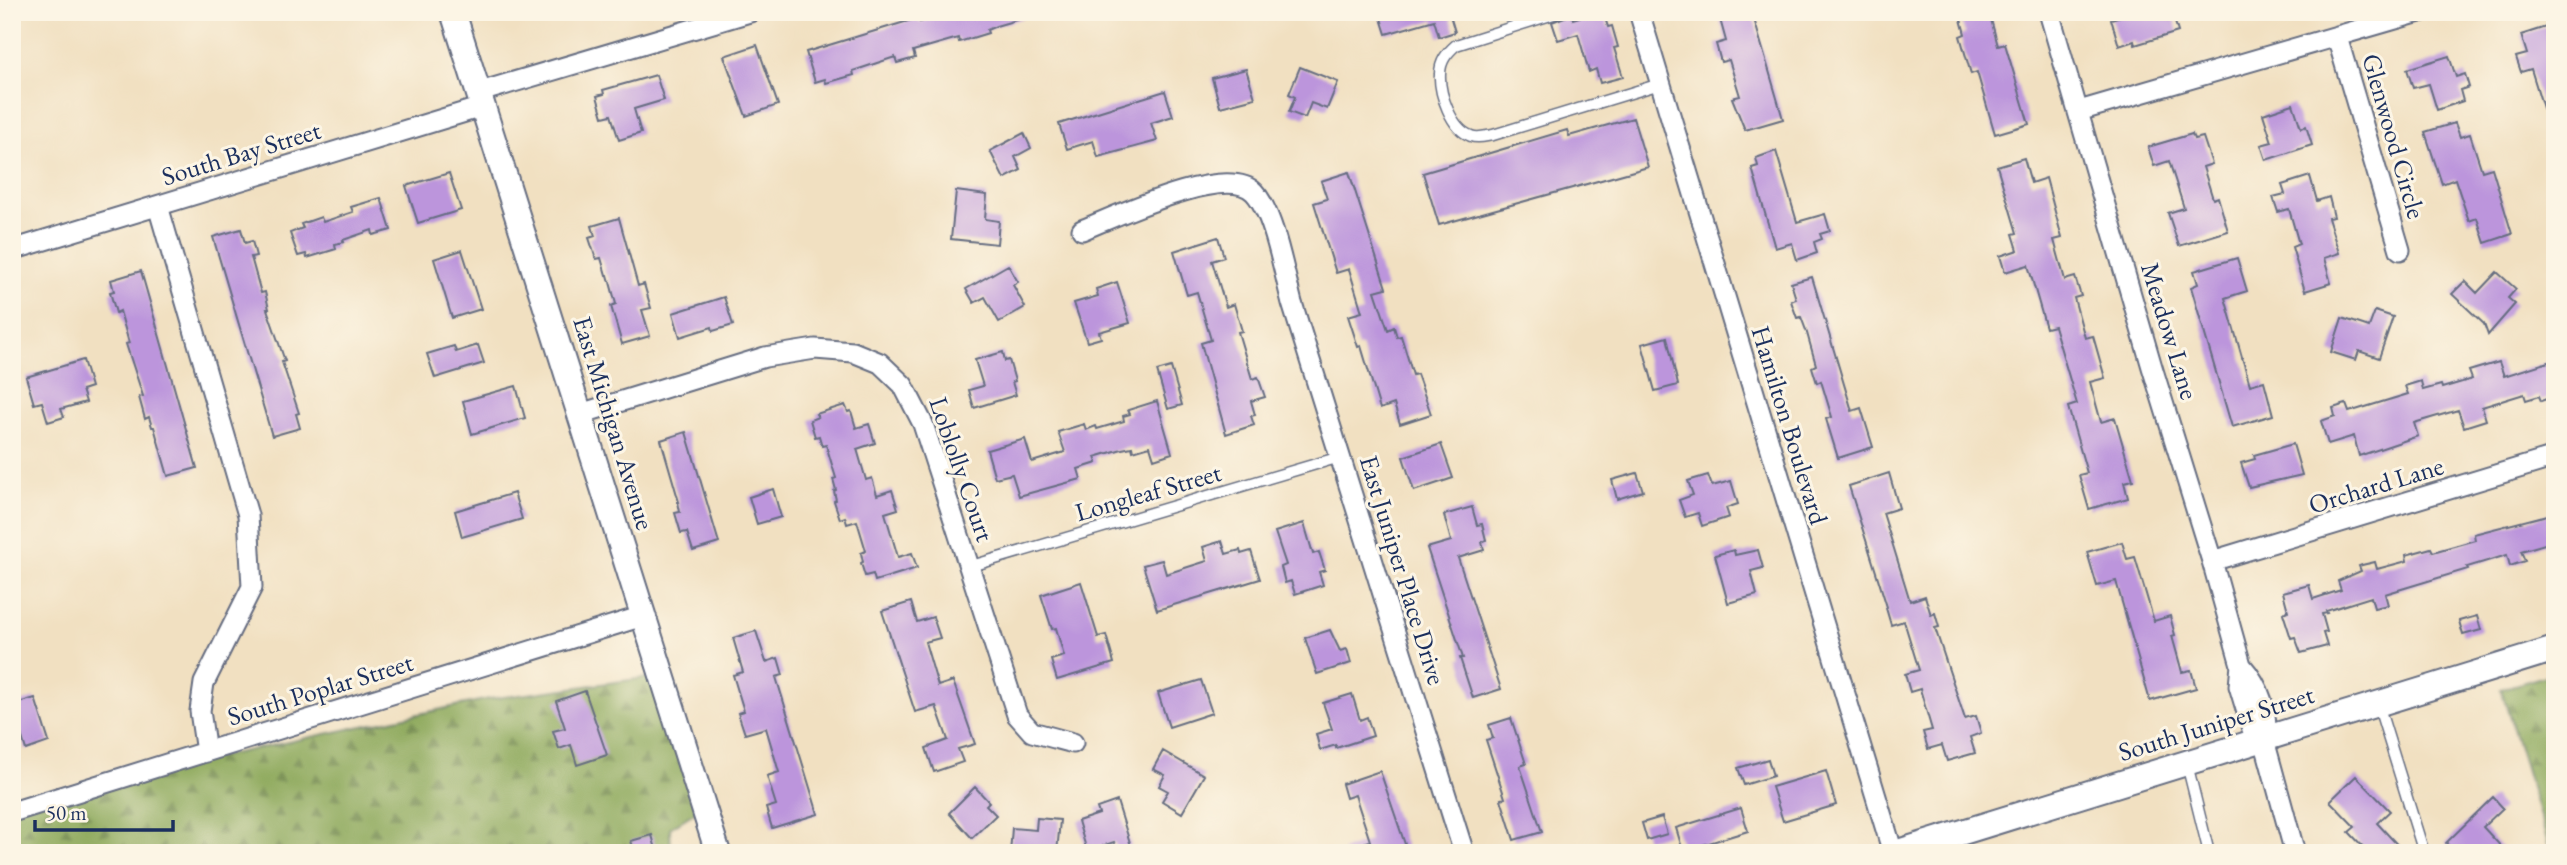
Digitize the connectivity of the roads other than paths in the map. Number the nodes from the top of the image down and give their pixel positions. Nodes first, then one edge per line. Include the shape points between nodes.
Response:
1 (453, 12) edge
2 (750, 12) edge
3 (1560, 12) edge
4 (1639, 12) edge
5 (2049, 12) edge
6 (2420, 12) edge
7 (2337, 37) junction
8 (1660, 84) junction
9 (482, 99) junction
10 (2079, 111) junction
11 (158, 206) junction
12 (1082, 230) dead end
13 (12, 250) edge
14 (2400, 250) dead end
15 (580, 414) junction
16 (1340, 457) junction
17 (2555, 457) edge
18 (2212, 561) junction
19 (967, 567) junction
20 (643, 616) junction
21 (2555, 649) edge
22 (2378, 704) junction
23 (2264, 740) junction
24 (1073, 743) dead end
25 (206, 752) junction
26 (2187, 763) junction
27 (12, 812) edge
28 (718, 853) edge
29 (1464, 853) edge
30 (1894, 853) edge
31 (2209, 853) edge
32 (2295, 853) edge
33 (2424, 853) edge

1 - 9 street, East Michigan Avenue
2 - 9 street, South Bay Street
3 - 8 lane via 1456,46 1443,58 1442,89 1460,129 1469,136 1493,135
4 - 8 street, Hamilton Boulevard
5 - 10 street, Meadow Lane
6 - 7 street
7 - 10 street
7 - 14 street, Glenwood Circle
8 - 30 street, Hamilton Boulevard
9 - 11 street, South Bay Street
9 - 15 street, East Michigan Avenue
10 - 18 street, Meadow Lane
11 - 13 street, South Bay Street
11 - 25 street via 248,515 253,587 204,682 200,711
12 - 16 street, East Juniper Place Drive via 1189,188 1241,184 1253,191 1266,211
15 - 19 street, Loblolly Court via 765,357 815,349 853,352 880,363 903,384 923,424
15 - 20 street, East Michigan Avenue
16 - 19 lane, Longleaf Street
16 - 29 street, East Juniper Place Drive
17 - 18 street, Orchard Lane
18 - 23 street, Meadow Lane via 2241,665 2239,685 2252,729
19 - 24 street, Loblolly Court via 1017,715 1032,732
20 - 25 street, South Poplar Street
20 - 28 street, East Michigan Avenue
21 - 22 street, South Juniper Street
22 - 23 street, South Juniper Street
22 - 33 lane
23 - 26 street, South Juniper Street
23 - 32 street, Meadow Lane
25 - 27 street, South Poplar Street
26 - 30 street, South Juniper Street
26 - 31 lane

